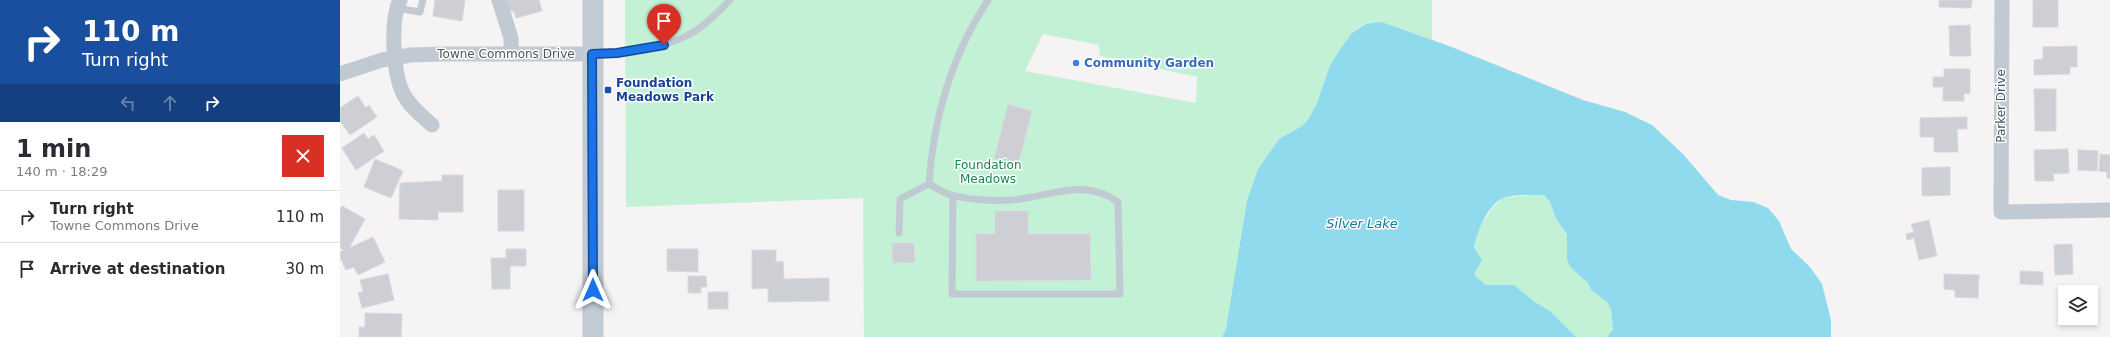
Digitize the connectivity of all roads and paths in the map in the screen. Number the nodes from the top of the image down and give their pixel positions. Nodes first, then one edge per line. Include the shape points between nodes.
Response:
1 (423, 0) edge
2 (499, 0) edge
3 (593, 0) edge
4 (730, 0) edge
5 (988, 0) edge
6 (2002, 0) edge
7 (398, 4) edge
8 (511, 54) junction
9 (592, 54) junction
10 (396, 57) junction
11 (340, 74) edge
12 (432, 125) dead end
13 (929, 184) junction
14 (953, 195) junction
15 (2110, 210) edge
16 (899, 233) dead end
17 (593, 337) edge

1 - 7 lane via 420,12
2 - 8 street via 511,38
3 - 9 main road
4 - 9 lane, Towne Commons Drive via 708,22 688,36 664,45 617,53
5 - 13 lane via 964,42 953,69 930,160
6 - 15 street, Parker Drive via 2000,212
7 - 10 street via 393,31
8 - 9 street, Towne Commons Drive
8 - 10 street, Towne Commons Drive via 428,54
9 - 17 main road
10 - 11 street, Towne Commons Drive
10 - 12 street via 403,93
13 - 14 lane
13 - 16 lane via 900,199
14 - 14 lane via 952,294 1120,294 1118,202 1107,194 1084,188 1012,200

